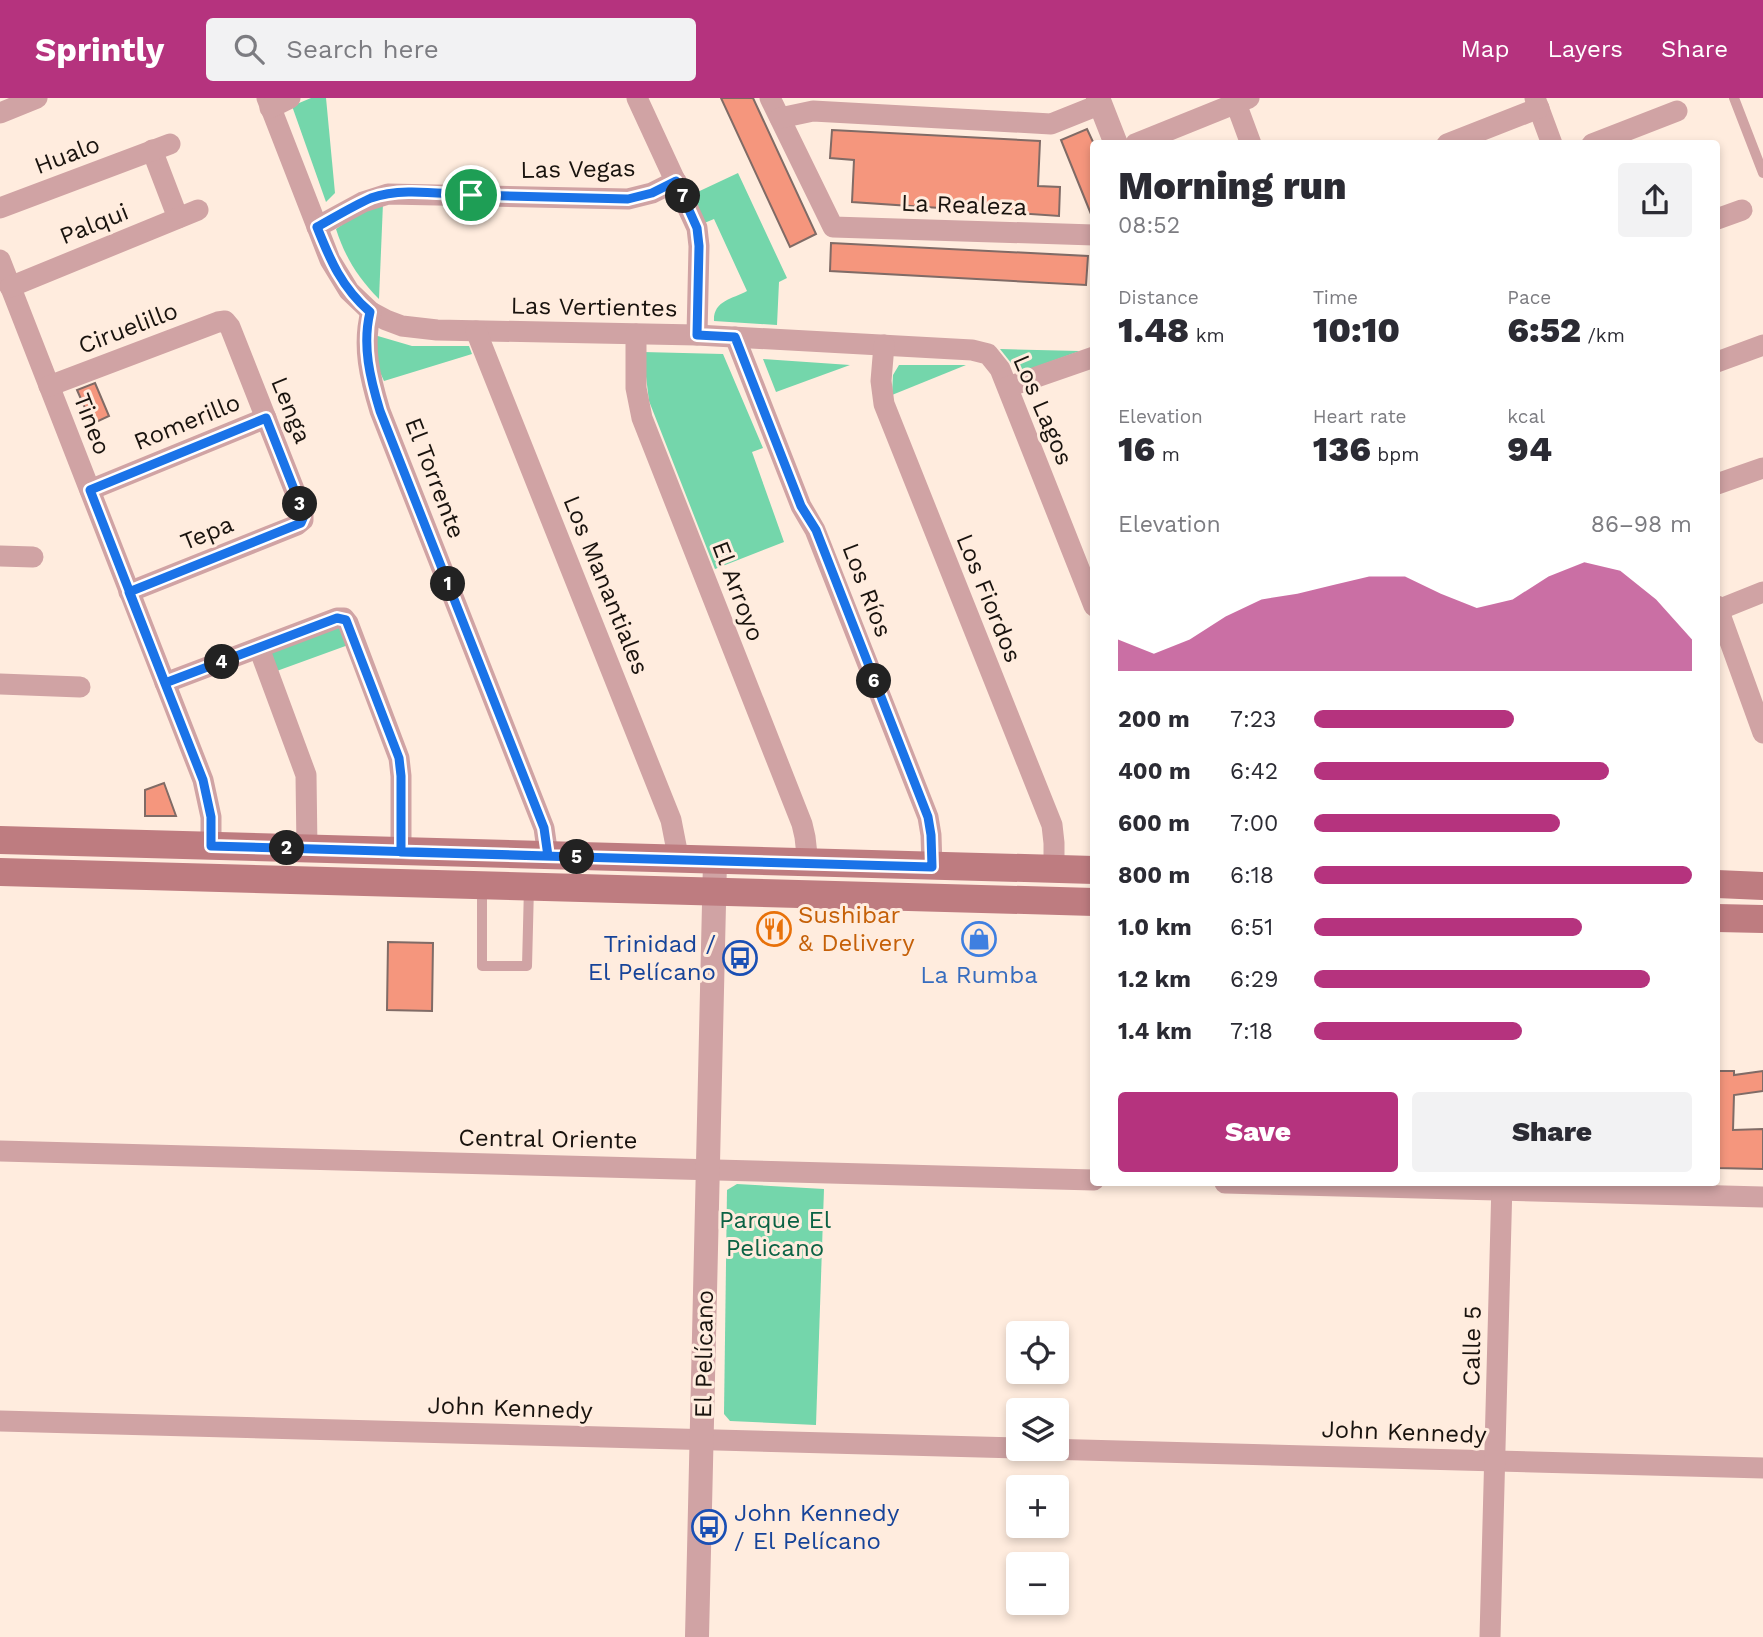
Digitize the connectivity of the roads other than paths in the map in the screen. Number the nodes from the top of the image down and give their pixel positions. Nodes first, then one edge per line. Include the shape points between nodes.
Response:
1 (37, 98) edge
2 (290, 98) edge
3 (637, 98) edge
4 (770, 98) edge
5 (1734, 98) edge
6 (1240, 100) edge
7 (1099, 101) edge
8 (268, 103) edge
9 (1537, 103) edge
10 (1677, 111) dead end
11 (0, 113) edge
12 (780, 118) junction
13 (1114, 140) edge
14 (1145, 140) edge
15 (1250, 140) edge
16 (1456, 140) edge
17 (1551, 140) edge
18 (1602, 140) edge
19 (1763, 173) edge
20 (676, 181) junction
21 (0, 208) edge
22 (1742, 210) dead end
23 (188, 214) joint
24 (1720, 218) edge
25 (317, 227) junction
26 (1090, 236) edge
27 (0, 260) edge
28 (10, 287) junction
29 (370, 312) junction
30 (225, 321) joint
31 (476, 331) junction
32 (636, 334) junction
33 (697, 335) junction
34 (735, 337) junction
35 (884, 345) junction
36 (1763, 345) edge
37 (988, 354) joint
38 (1090, 358) edge
39 (1720, 361) edge
40 (49, 386) junction
41 (1008, 387) junction
42 (266, 418) junction
43 (1763, 468) edge
44 (1720, 483) edge
45 (90, 490) junction
46 (303, 520) joint
47 (0, 556) edge
48 (33, 557) dead end
49 (129, 592) junction
50 (1763, 592) edge
51 (1090, 596) edge
52 (1720, 607) edge
53 (1720, 616) edge
54 (259, 648) junction
55 (165, 683) junction
56 (0, 684) edge
57 (80, 687) dead end
58 (1763, 733) edge
59 (0, 840) edge
60 (211, 846) junction
61 (307, 849) junction
62 (401, 852) junction
63 (548, 856) junction
64 (679, 860) junction
65 (715, 861) junction
66 (808, 864) junction
67 (932, 867) junction
68 (1054, 869) junction
69 (1090, 870) edge
70 (0, 872) edge
71 (1720, 884) edge
72 (482, 886) junction
73 (1763, 886) edge
74 (529, 887) junction
75 (715, 892) junction
76 (1090, 902) edge
77 (1720, 918) edge
78 (1763, 919) edge
79 (0, 1151) edge
80 (708, 1170) junction
81 (1090, 1180) edge
82 (1433, 1186) edge
83 (1502, 1187) edge
84 (1763, 1197) edge
85 (0, 1421) edge
86 (702, 1440) junction
87 (1006, 1448) edge
88 (1069, 1450) edge
89 (1495, 1461) junction
90 (1763, 1468) edge
91 (697, 1637) edge
92 (1490, 1637) edge

1 - 11 street
2 - 8 street
3 - 20 street
4 - 12 street
5 - 19 lane
6 - 14 street
6 - 15 street
7 - 12 street via 1051,124 813,111
7 - 13 street
8 - 25 street
9 - 16 street
9 - 17 street
10 - 18 street
12 - 26 street, La Realeza via 833,227
20 - 25 street, Las Vegas via 628,199 397,193 372,198
20 - 33 street via 697,228
21 - 23 street, Hualo via 161,147
22 - 24 street
23 - 28 street, Palqui
25 - 29 street via 338,276
27 - 28 street, Tineo
28 - 40 street, Tineo
29 - 31 street, Las Vertientes via 419,329
29 - 63 street, El Torrente via 366,346 380,411 544,828
30 - 40 street, Ciruelillo
30 - 42 street, Lenga
31 - 32 street, Las Vertientes
31 - 64 street, Los Manantiales via 671,820
32 - 33 street, Las Vertientes
32 - 66 street, El Arroyo via 636,388 642,418 802,824
33 - 34 street, Las Vertientes
34 - 35 street, Las Vertientes
34 - 67 street, Los Ríos via 928,817
35 - 37 street, Las Vertientes
35 - 68 street, Los Fiordos via 884,404 1052,825
36 - 39 street
37 - 41 street, Los Lagos
38 - 41 street
40 - 45 street, Tineo
41 - 51 street, Los Lagos
42 - 45 street, Romerillo
42 - 46 street, Lenga
43 - 44 street
45 - 49 street, Tineo
46 - 49 street, Tepa
47 - 48 street
49 - 55 street, Tineo
50 - 52 street
53 - 58 street
54 - 55 street
54 - 61 street via 306,775
54 - 62 street via 337,618 348,623 399,758
55 - 60 street, Tineo via 206,791
56 - 57 street
59 - 60 main road
60 - 61 main road
61 - 62 main road
62 - 63 main road
63 - 64 main road
64 - 65 main road
65 - 66 main road
65 - 75 street, El Pelícano
66 - 67 main road
67 - 68 main road
68 - 69 main road
70 - 72 main road
71 - 73 main road
72 - 74 main road
72 - 74 lane via 482,966 527,966
74 - 75 main road
75 - 76 main road
75 - 80 street, El Pelícano
77 - 78 main road
79 - 80 street, Central Oriente
80 - 81 street, Central Oriente
80 - 86 street, El Pelícano
82 - 83 street
83 - 84 street
83 - 89 street, Calle 5
85 - 86 street, John Kennedy
86 - 87 street, John Kennedy
86 - 91 street, El Pelícano
88 - 89 street, John Kennedy
89 - 90 street, John Kennedy
89 - 92 street, Calle 5

